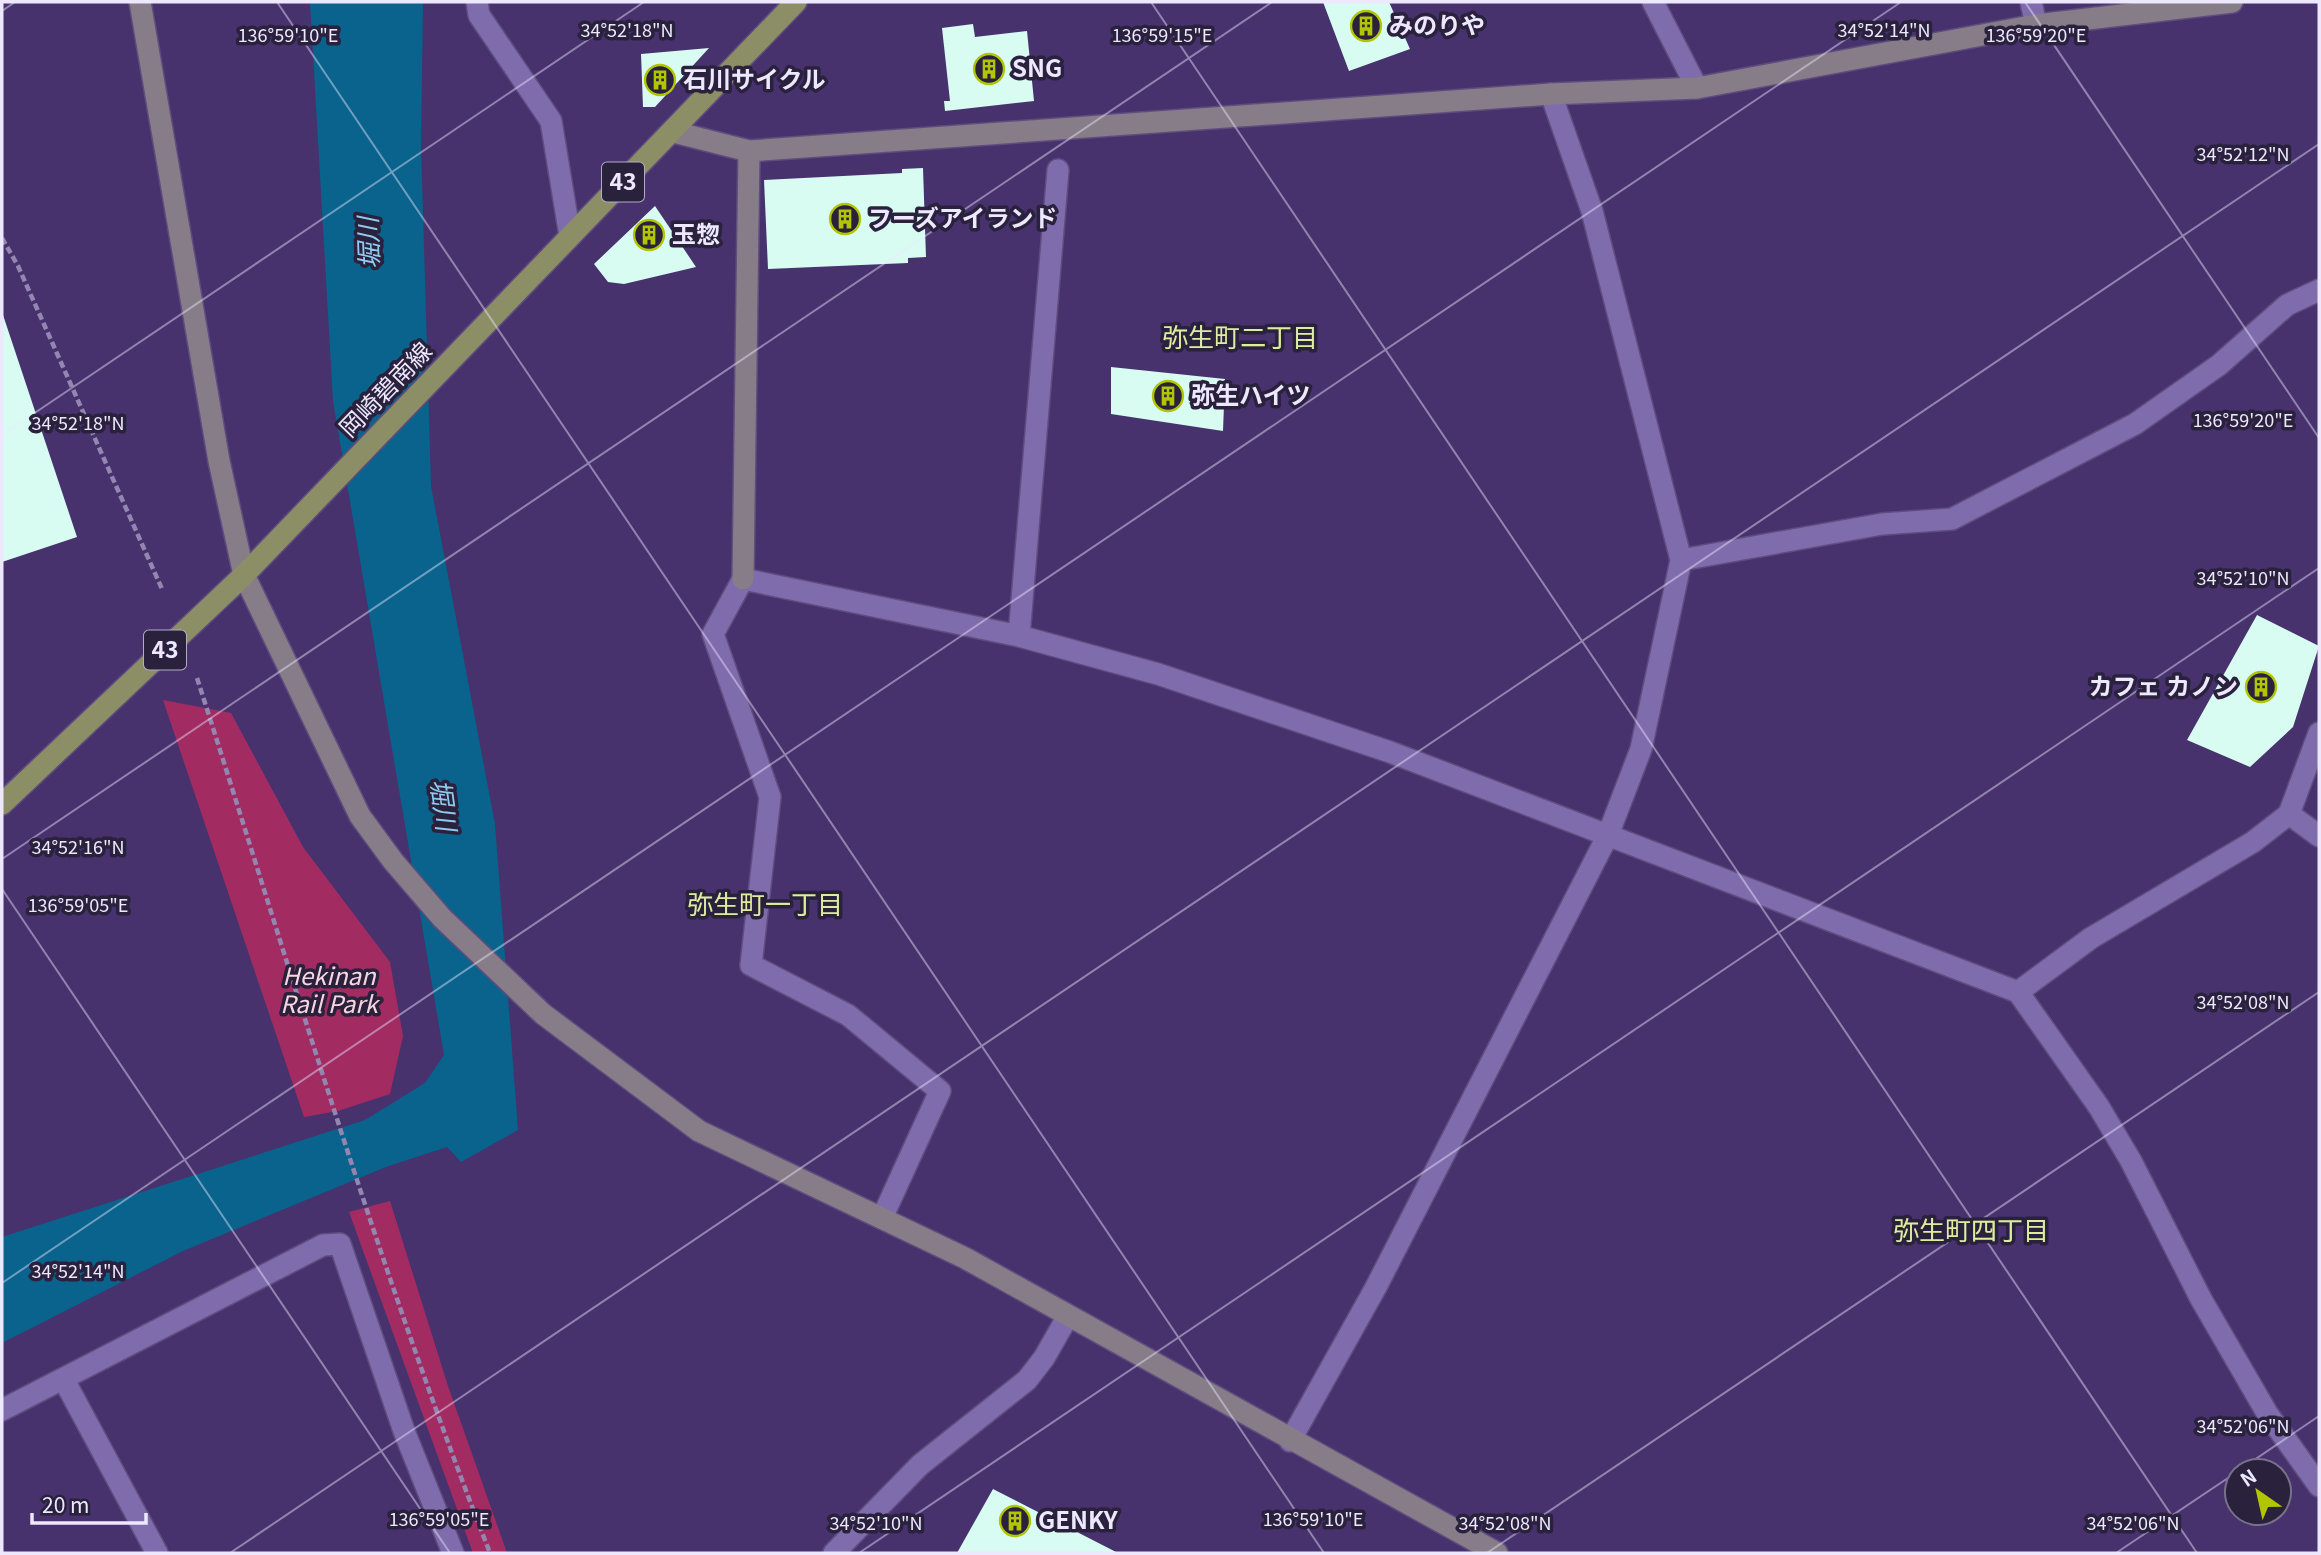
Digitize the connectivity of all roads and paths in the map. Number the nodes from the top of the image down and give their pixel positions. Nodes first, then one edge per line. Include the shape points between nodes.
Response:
1 (140, 2) edge
2 (477, 2) edge
3 (796, 2) edge
4 (1653, 2) edge
5 (2031, 2) edge
6 (2232, 2) edge
7 (2036, 26) junction
8 (1697, 88) junction
9 (1551, 94) junction
10 (674, 132) junction
11 (749, 151) junction
12 (1058, 170) dead end
13 (570, 236) junction
14 (2, 238) edge
15 (2319, 290) edge
16 (1681, 560) junction
17 (244, 575) junction
18 (743, 579) junction
19 (162, 589) dead end
20 (1018, 636) junction
21 (197, 678) dead end
22 (2319, 733) edge
23 (2, 804) edge
24 (2289, 814) junction
25 (1608, 835) junction
26 (2319, 836) edge
27 (2018, 992) junction
28 (882, 1218) junction
29 (1068, 1316) junction
30 (64, 1380) junction
31 (2, 1410) edge
32 (1290, 1441) junction
33 (2319, 1486) edge
34 (157, 1553) edge
35 (453, 1553) edge
36 (490, 1553) edge
37 (834, 1553) edge
38 (1497, 1553) edge

1 - 17 street via 219,461
2 - 13 street via 479,15 551,121
3 - 10 main road, 岡崎碧南線 / 43
4 - 8 street
5 - 7 street
6 - 7 street
7 - 8 street
8 - 9 street
9 - 11 street
9 - 16 street via 1592,211
10 - 11 street
10 - 13 main road, 岡崎碧南線 / 43
11 - 18 street
12 - 20 street
13 - 17 main road, 岡崎碧南線 / 43
14 - 19 path
15 - 16 street via 2287,305 2219,365 2135,424 1952,519 1882,524
16 - 25 street via 1641,748
17 - 23 main road, 岡崎碧南線 / 43
17 - 28 street via 360,816 442,918 543,1014 699,1131
18 - 20 street
18 - 28 street via 713,635 770,797 751,965 848,1015 940,1091
20 - 25 street via 1158,674 1351,739
21 - 36 path via 363,1201
22 - 24 street
24 - 26 street
24 - 27 street via 2253,842 2091,938
25 - 27 street
25 - 32 street via 1376,1287
27 - 33 street via 2099,1107 2207,1310 2267,1413
28 - 29 street
29 - 32 street
29 - 37 street via 1027,1380 920,1465
30 - 31 street
30 - 34 street
30 - 35 street via 323,1245 341,1244 404,1431
32 - 38 street

